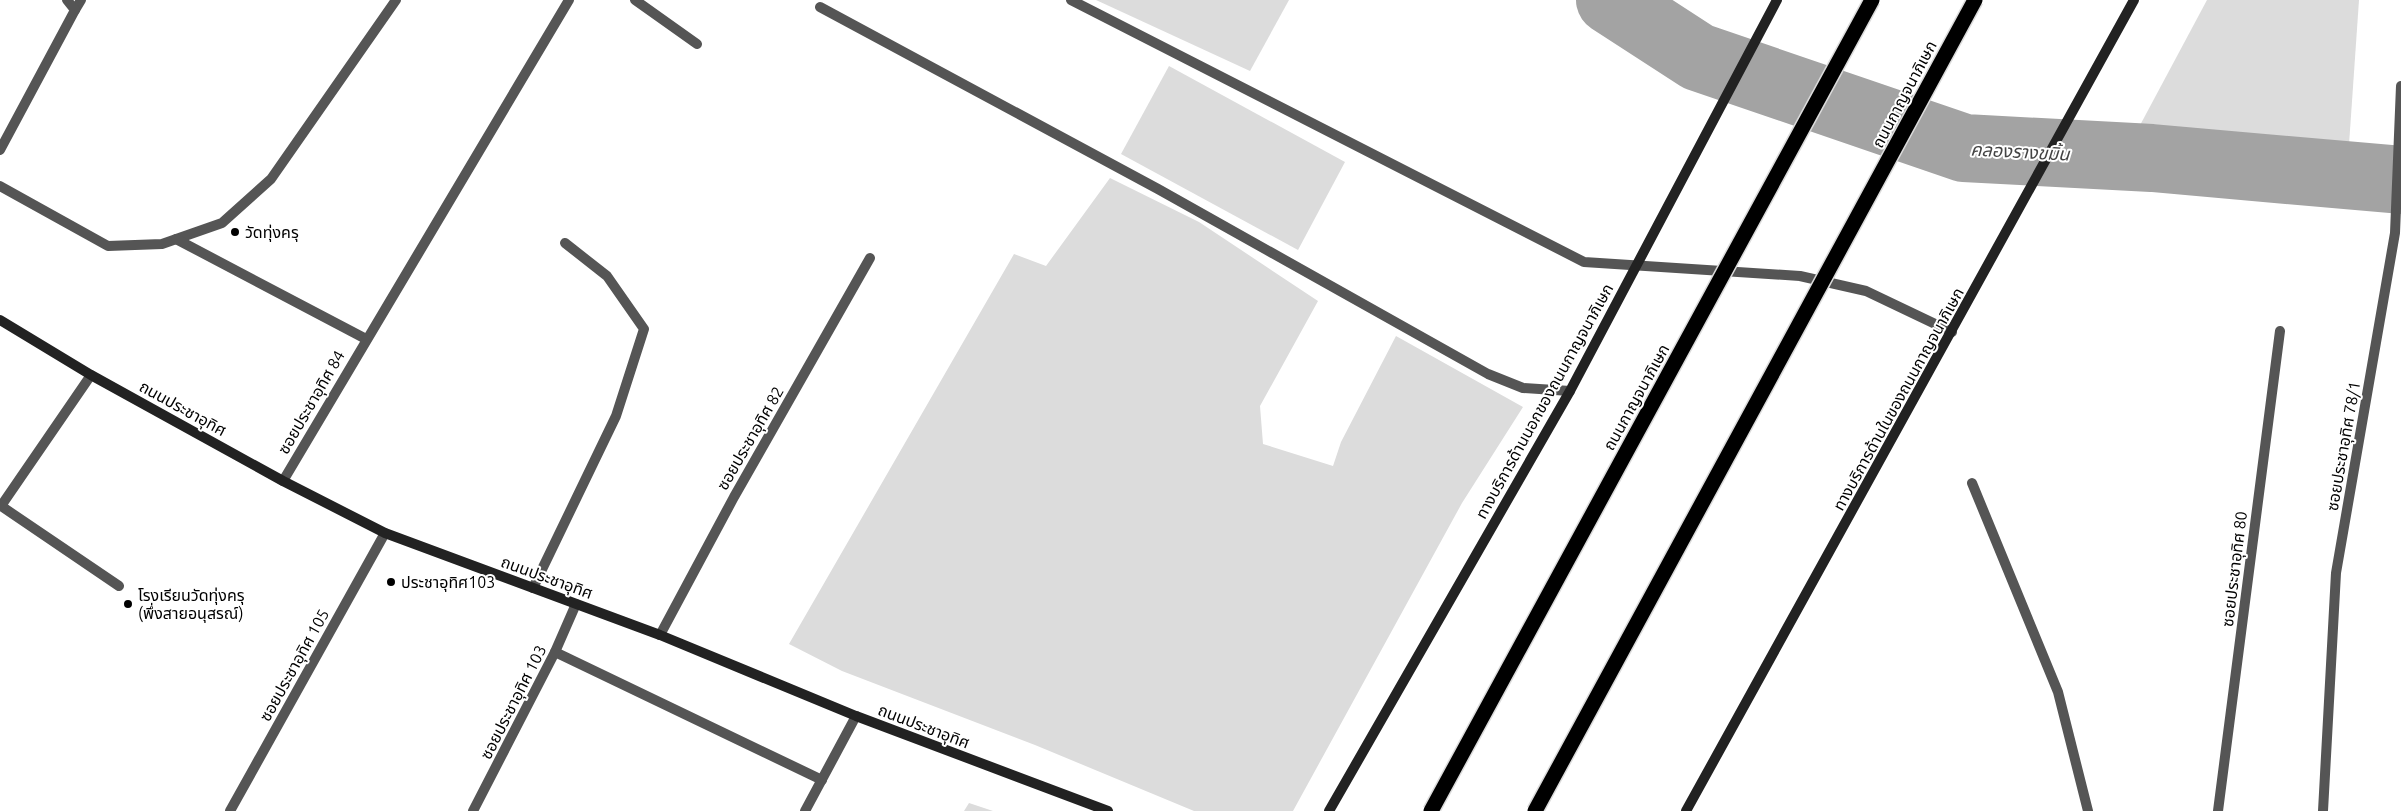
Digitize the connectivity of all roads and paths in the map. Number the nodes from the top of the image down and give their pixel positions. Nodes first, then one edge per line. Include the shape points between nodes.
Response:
1 (67, 0) edge
2 (81, 0) edge
3 (396, 0) edge
4 (569, 0) edge
5 (635, 0) edge
6 (1071, 0) edge
7 (1777, 0) edge
8 (1872, 0) edge
9 (1975, 0) edge
10 (2134, 0) edge
11 (820, 7) dead end
12 (75, 10) junction
13 (697, 44) dead end
14 (2401, 86) edge
15 (0, 150) edge
16 (0, 186) edge
17 (176, 239) junction
18 (565, 243) dead end
19 (870, 258) dead end
20 (1636, 266) junction
21 (0, 320) edge
22 (2280, 331) dead end
23 (1952, 332) junction
24 (366, 339) junction
25 (91, 374) junction
26 (1570, 391) junction
27 (283, 481) junction
28 (1972, 483) dead end
29 (1, 507) edge
30 (385, 533) junction
31 (119, 586) dead end
32 (533, 588) junction
33 (576, 604) junction
34 (660, 635) junction
35 (556, 652) junction
36 (856, 716) junction
37 (822, 780) junction
38 (230, 811) edge
39 (473, 811) edge
40 (805, 811) edge
41 (1108, 811) edge
42 (1329, 811) edge
43 (1431, 811) edge
44 (1535, 811) edge
45 (1686, 811) edge
46 (2088, 811) edge
47 (2218, 811) edge
48 (2322, 811) edge

1 - 12 street
2 - 12 street
3 - 17 street via 271,179 222,223
4 - 24 street, ซอยประชาอุทิศ 84
5 - 13 street
6 - 20 street via 1584,262
7 - 20 main road, ทางบริการด้านนอกของถนนกาญจนาภิเษก
8 - 43 highway, ถนนกาญจนาภิเษก, bridge
9 - 44 highway, ถนนกาญจนาภิเษก, bridge
10 - 23 main road, ทางบริการด้านในของถนนกาญจนาภิเษก
11 - 26 street via 1158,189 1488,374 1523,388
12 - 15 street
14 - 48 street, ซอยประชาอุทิศ 78/1 via 2395,233 2336,573
16 - 17 street via 108,246 162,244
17 - 24 street
18 - 32 street via 608,276 644,329 616,416
19 - 34 street, ซอยประชาอุทิศ 82 via 734,497
20 - 23 street via 1800,276 1866,291
20 - 26 main road, ทางบริการด้านนอกของถนนกาญจนาภิเษก
21 - 25 main road, ถนนประชาอุทิศ
22 - 47 street, ซอยประชาอุทิศ 80
23 - 45 main road, ทางบริการด้านในของถนนกาญจนาภิเษก
24 - 27 street, ซอยประชาอุทิศ 84
25 - 27 main road, ถนนประชาอุทิศ
25 - 29 street
26 - 42 main road, ทางบริการด้านนอกของถนนกาญจนาภิเษก
27 - 30 main road, ถนนประชาอุทิศ
28 - 46 street via 2058,692
29 - 31 street
30 - 32 main road, ถนนประชาอุทิศ
30 - 38 street, ซอยประชาอุทิศ 105
32 - 33 main road, ถนนประชาอุทิศ
33 - 34 main road, ถนนประชาอุทิศ
33 - 35 street, ซอยประชาอุทิศ 103
34 - 36 main road, ถนนประชาอุทิศ
35 - 37 street
35 - 39 street, ซอยประชาอุทิศ 103
36 - 37 street
36 - 41 main road, ถนนประชาอุทิศ
37 - 40 street

